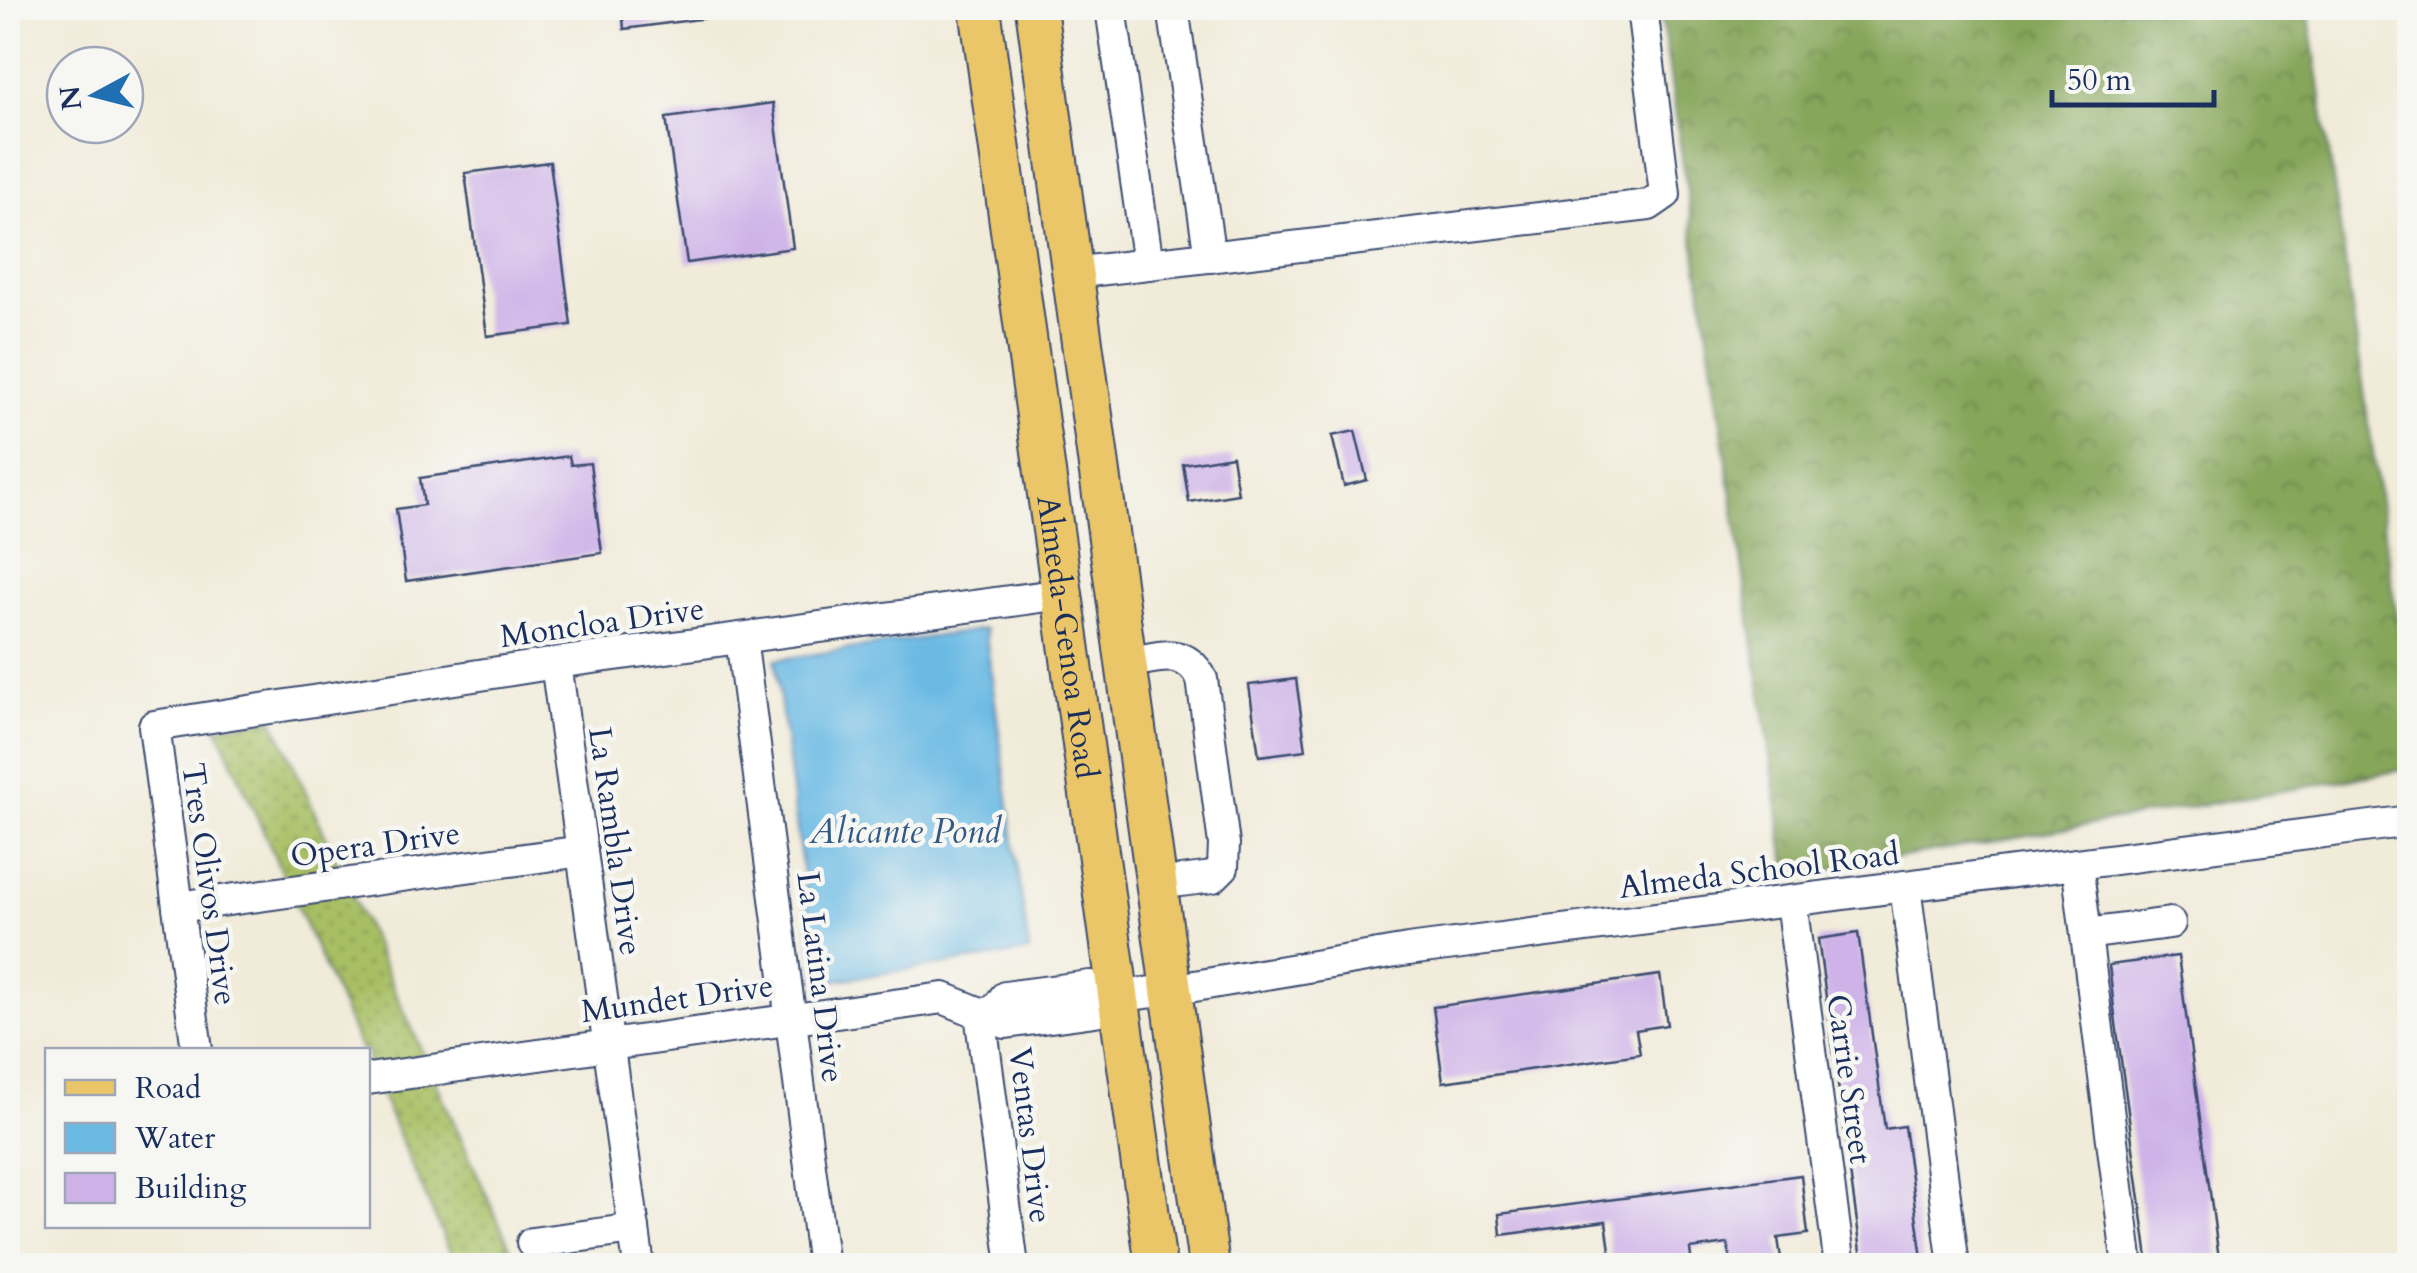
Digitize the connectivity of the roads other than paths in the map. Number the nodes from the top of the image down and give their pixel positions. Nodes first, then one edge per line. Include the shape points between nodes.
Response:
1 (980, 8) edge
2 (1036, 8) edge
3 (1111, 8) edge
4 (1174, 8) edge
5 (1642, 8) edge
6 (1210, 257) junction
7 (1148, 264) junction
8 (1072, 273) junction
9 (1086, 383) junction
10 (1034, 392) junction
11 (1062, 594) junction
12 (741, 638) junction
13 (1126, 663) junction
14 (556, 664) junction
15 (154, 726) joint
16 (2410, 821) edge
17 (582, 851) junction
18 (2077, 864) junction
19 (1156, 884) junction
20 (1905, 886) junction
21 (1791, 902) junction
22 (178, 907) junction
23 (2170, 923) dead end
24 (2086, 934) junction
25 (1171, 990) junction
26 (1109, 997) junction
27 (987, 1012) junction
28 (790, 1017) junction
29 (610, 1044) junction
30 (197, 1048) edge
31 (370, 1079) edge
32 (1204, 1224) junction
33 (634, 1229) junction
34 (532, 1242) dead end
35 (1154, 1248) edge
36 (639, 1266) edge
37 (823, 1266) edge
38 (1013, 1266) edge
39 (1209, 1266) edge
40 (1840, 1266) edge
41 (1954, 1266) edge
42 (2128, 1266) edge

1 - 10 main road, Almeda-Genoa Road
2 - 8 main road, Almeda-Genoa Road
3 - 7 street
4 - 6 street
5 - 6 street via 1666,194 1649,205
6 - 7 street
7 - 8 street
8 - 9 main road, Almeda-Genoa Road
9 - 10 main road
9 - 13 main road, Almeda-Genoa Road
10 - 11 main road, Almeda-Genoa Road
11 - 12 street, Moncloa Drive
11 - 26 main road, Almeda-Genoa Road
12 - 14 street, Moncloa Drive
12 - 28 street, La Latina Drive
13 - 19 main road, Almeda-Genoa Road
13 - 19 street via 1173,655 1195,666 1202,679 1223,867 1213,877
14 - 15 street, Moncloa Drive
14 - 17 street, La Rambla Drive
15 - 22 street, Tres Olivos Drive
16 - 18 street, Almeda School Road
17 - 22 street, Opera Drive
17 - 29 street, La Rambla Drive
18 - 20 street, Almeda School Road
18 - 24 street
19 - 25 main road, Almeda-Genoa Road
20 - 21 street, Almeda School Road
20 - 41 street
21 - 25 street, Almeda School Road via 1408,950
21 - 40 street, Carrie Street
22 - 30 street, Tres Olivos Drive
23 - 24 street
24 - 42 street
25 - 26 street, Almeda School Road
25 - 32 main road, Almeda-Genoa Road
26 - 27 street via 1090,986 1051,1004 1005,997
26 - 35 main road, Almeda-Genoa Road
27 - 28 street, Mundet Drive via 944,998
27 - 38 street, Ventas Drive
28 - 29 street, Mundet Drive
28 - 37 street, La Latina Drive
29 - 31 street, Mundet Drive
29 - 33 street, La Rambla Drive
32 - 35 main road
32 - 39 main road, Almeda-Genoa Road
33 - 34 street
33 - 36 street, La Rambla Drive

